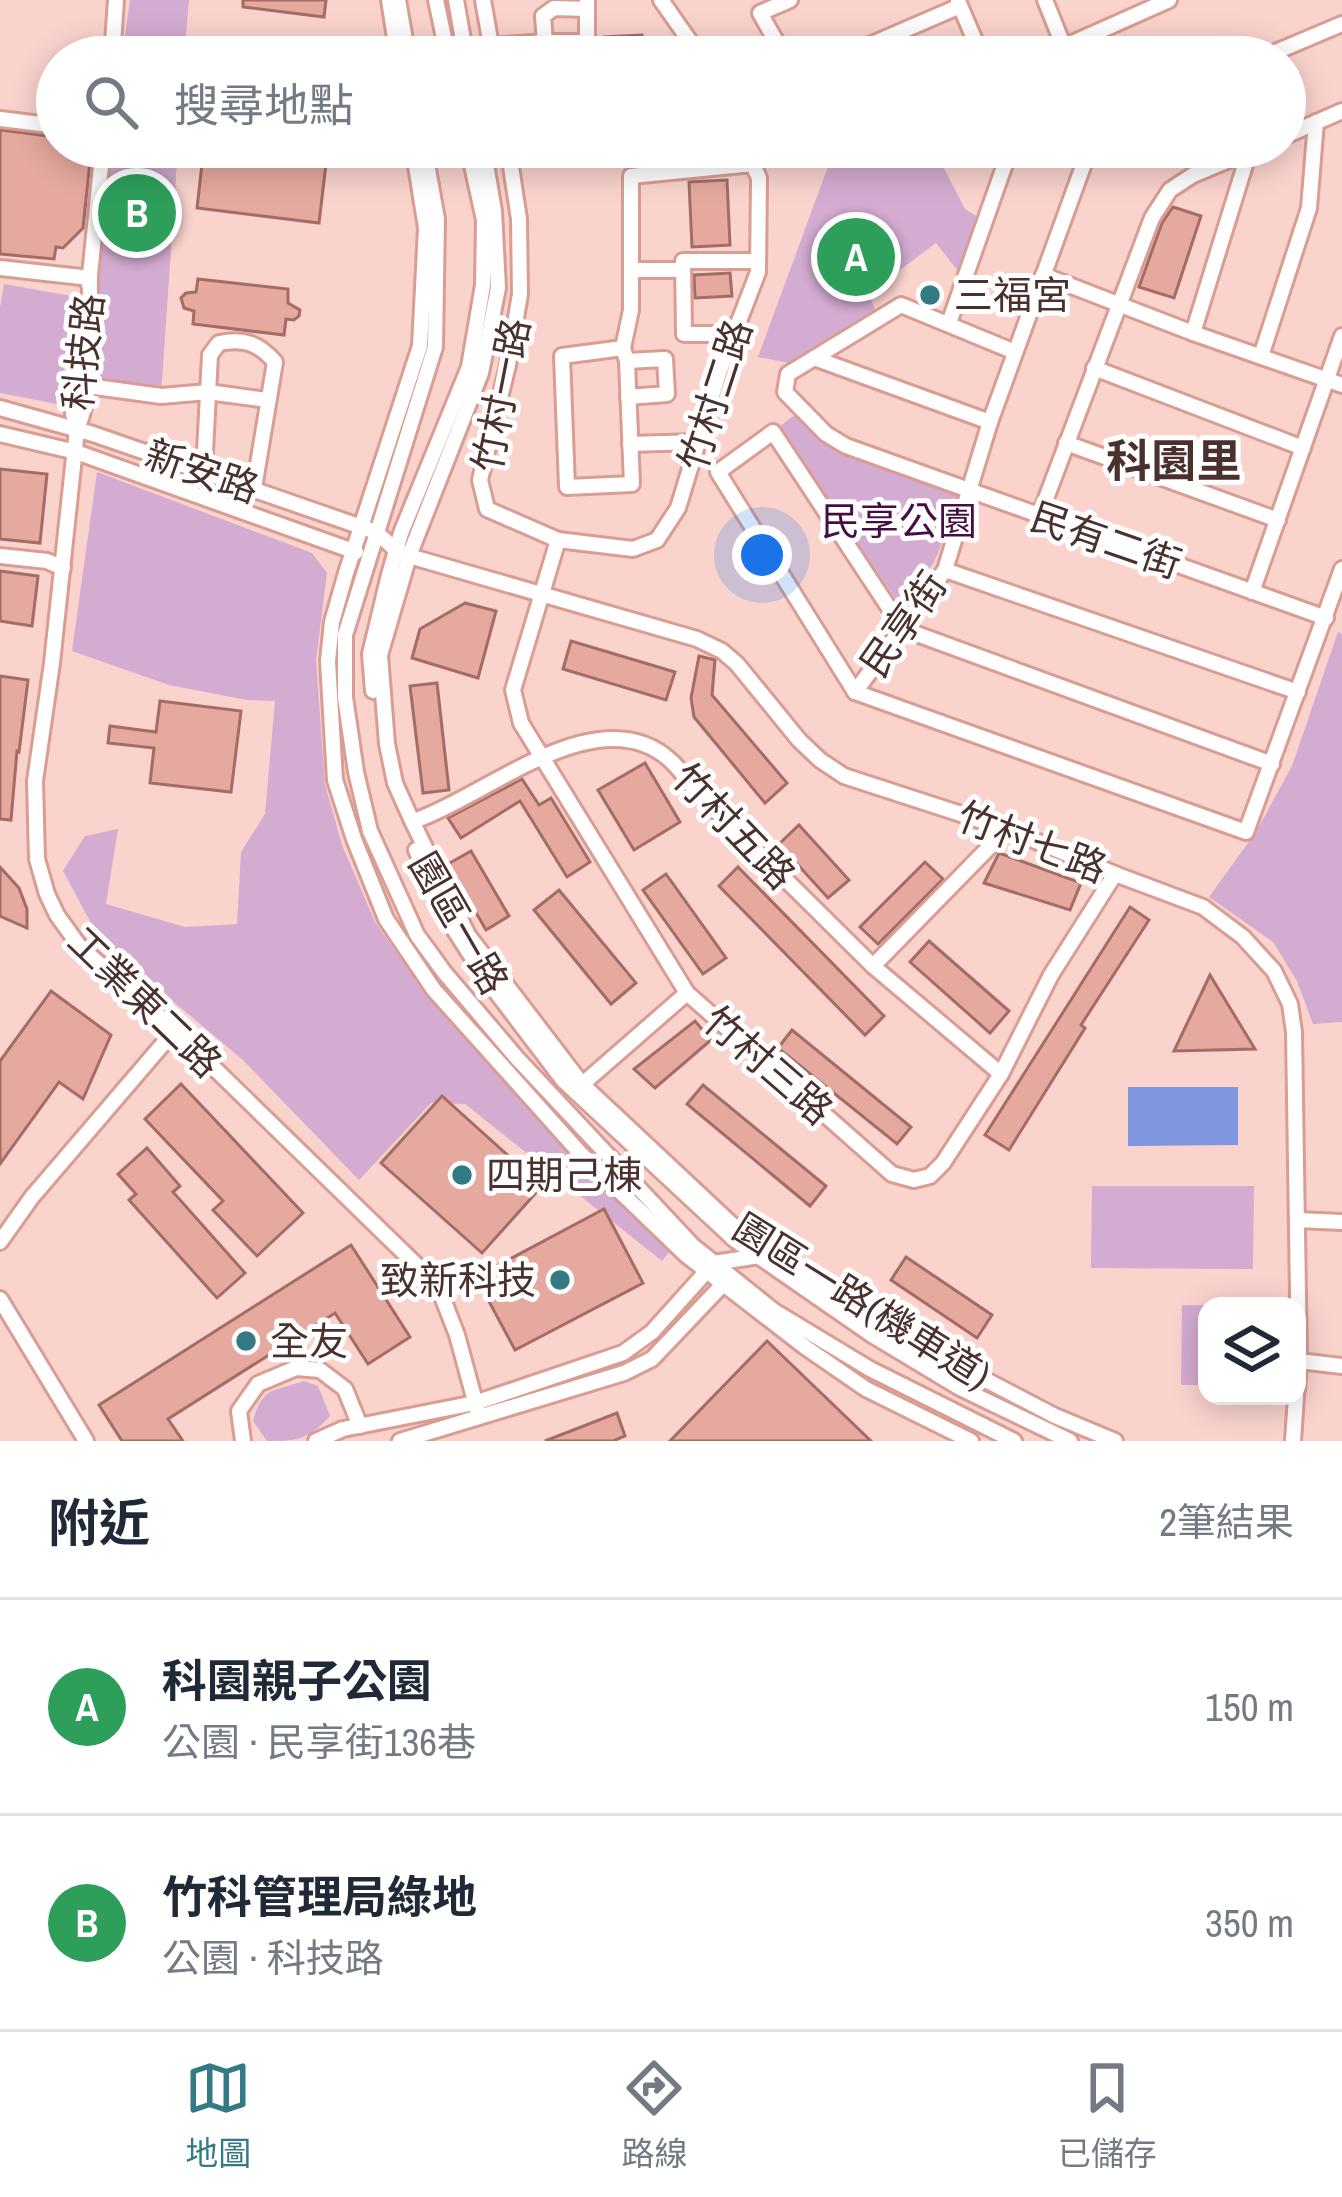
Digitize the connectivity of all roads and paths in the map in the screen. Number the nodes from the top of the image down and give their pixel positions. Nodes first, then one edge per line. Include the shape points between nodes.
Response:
1 (116, 0) edge
2 (389, 0) edge
3 (398, 0) edge
4 (436, 0) edge
5 (456, 0) edge
6 (483, 0) edge
7 (661, 0) edge
8 (790, 0) edge
9 (1045, 0) edge
10 (1124, 0) edge
11 (1168, 0) edge
12 (959, 3) edge
13 (586, 4) edge
14 (1131, 16) junction
15 (1342, 24) edge
16 (113, 36) edge
17 (395, 36) edge
18 (404, 36) edge
19 (444, 36) edge
20 (462, 36) edge
21 (489, 36) edge
22 (544, 36) edge
23 (587, 36) edge
24 (686, 36) edge
25 (773, 36) edge
26 (888, 36) edge
27 (973, 36) edge
28 (1060, 36) edge
29 (1095, 36) edge
30 (1306, 39) edge
31 (1342, 111) edge
32 (0, 119) edge
33 (1316, 122) junction
34 (36, 123) edge
35 (1306, 127) edge
36 (101, 168) edge
37 (416, 168) edge
38 (428, 168) edge
39 (473, 168) edge
40 (487, 168) edge
41 (511, 168) edge
42 (712, 168) edge
43 (755, 168) edge
44 (1004, 168) edge
45 (1082, 168) edge
46 (1209, 168) edge
47 (1246, 168) edge
48 (758, 261) junction
49 (0, 268) edge
50 (631, 270) junction
51 (683, 270) junction
52 (1043, 275) junction
53 (90, 278) junction
54 (1117, 304) junction
55 (949, 323) junction
56 (1192, 333) junction
57 (734, 334) junction
58 (1342, 336) edge
59 (1015, 352) junction
60 (625, 355) junction
61 (1261, 356) junction
62 (814, 358) junction
63 (1094, 368) junction
64 (1335, 382) edge
65 (88, 386) junction
66 (208, 392) junction
67 (628, 397) junction
68 (267, 400) junction
69 (0, 408) edge
70 (989, 422) junction
71 (77, 429) junction
72 (0, 434) edge
73 (698, 442) junction
74 (1066, 443) junction
75 (630, 444) junction
76 (1304, 448) junction
77 (76, 452) junction
78 (204, 471) junction
79 (254, 488) junction
80 (968, 492) junction
81 (1039, 517) junction
82 (1278, 520) junction
83 (368, 530) junction
84 (558, 540) junction
85 (360, 553) junction
86 (403, 553) junction
87 (0, 560) edge
88 (63, 568) junction
89 (1342, 569) edge
90 (945, 570) junction
91 (1252, 592) junction
92 (542, 594) junction
93 (1326, 618) junction
94 (903, 629) junction
95 (854, 692) junction
96 (1298, 692) junction
97 (542, 755) junction
98 (1272, 764) junction
99 (419, 819) dead end
100 (1007, 829) junction
101 (1115, 874) junction
102 (873, 966) junction
103 (687, 993) junction
104 (175, 1030) junction
105 (1001, 1074) junction
106 (586, 1081) dead end
107 (1297, 1220) junction
108 (1342, 1222) edge
109 (735, 1233) junction
110 (0, 1242) edge
111 (762, 1252) junction
112 (733, 1260) junction
113 (710, 1268) junction
114 (727, 1281) junction
115 (1298, 1297) edge
116 (0, 1299) edge
117 (649, 1334) junction
118 (664, 1346) junction
119 (1306, 1362) edge
120 (1342, 1366) edge
121 (1296, 1405) edge
122 (477, 1410) junction
123 (360, 1426) junction
124 (86, 1441) edge
125 (244, 1441) edge
126 (316, 1441) edge
127 (400, 1441) edge
128 (971, 1441) edge
129 (1014, 1441) edge
130 (1070, 1441) edge
131 (1115, 1441) edge
132 (1293, 1441) edge

1 - 16 street
2 - 17 street
3 - 18 street
4 - 19 street
5 - 20 street
6 - 21 street
7 - 24 street
8 - 25 street via 760,13
9 - 28 street
10 - 14 street
11 - 14 street
12 - 26 street
12 - 27 street
13 - 22 street via 543,16
13 - 23 street
14 - 29 street
15 - 30 street
31 - 33 street
32 - 34 street
33 - 35 street
33 - 61 street via 1309,208
36 - 53 street, 科技路
37 - 83 street, 園區一路(機車道) via 426,228 420,346
38 - 83 street via 437,219 435,347
39 - 86 street, 園區一路 via 484,220 483,285 469,367
40 - 86 street via 498,288 481,374
41 - 84 street, 竹村一路 via 520,294 480,480 487,509
42 - 50 street via 631,176
43 - 48 street, 竹村二路
44 - 55 street
45 - 52 street, 民享街
46 - 54 street via 1170,190
47 - 56 street
48 - 51 street via 683,261
48 - 57 street, 竹村二路
49 - 53 street
50 - 51 street
50 - 60 street
51 - 57 street via 684,334
52 - 54 street
52 - 59 street, 民享街
53 - 65 street, 科技路
53 - 71 street, 科技路
54 - 56 street
54 - 63 street
55 - 59 street
55 - 62 street via 901,305
56 - 61 street
57 - 73 street, 竹村二路
58 - 64 street
59 - 70 street, 民享街
60 - 67 street
60 - 67 street via 665,358 667,394
60 - 75 street via 562,356 567,487 632,484
61 - 64 street
62 - 70 street
62 - 80 street, 民有二街 via 788,374 785,392 826,434
63 - 74 street
63 - 76 street
64 - 76 street
65 - 66 street via 161,396
65 - 71 street, 科技路
66 - 68 street
66 - 68 street via 219,343 249,341 274,362
66 - 78 street
67 - 75 street
68 - 79 street
69 - 71 street, 新安路
70 - 80 street, 民享街
71 - 77 street, 工業東二路
71 - 78 street, 新安路
72 - 77 street, 新安路
73 - 75 street
73 - 84 street, 竹村二路 via 678,508 657,540 633,549
74 - 81 street
74 - 82 street
76 - 82 street
77 - 85 street, 新安路
77 - 88 street, 工業東二路
78 - 79 street, 新安路
79 - 83 street, 新安路
80 - 81 street, 民有二街
80 - 90 street, 民享街
81 - 91 street, 民有二街
82 - 91 street
83 - 85 street, 園區一路(機車道)
83 - 86 street, 新安路
84 - 92 street
85 - 86 street, 新安路
85 - 113 street, 園區一路(機車道) via 332,622 335,780 386,919 434,990 580,1153
86 - 92 street, 竹村七路
86 - 109 street, 園區一路 via 370,654 379,750 452,926 573,1090
87 - 88 street
88 - 104 street, 工業東二路 via 35,781 39,870 80,946
89 - 93 street
90 - 94 street, 民享街
90 - 96 street
91 - 93 street, 民有二街
92 - 97 street, 竹村三路 via 514,690 521,723
92 - 100 street, 竹村七路 via 722,651 799,740 844,776
93 - 96 street
94 - 95 street, 民享街
94 - 95 street via 773,432 718,472
94 - 98 street
95 - 98 street via 1246,832
96 - 98 street
97 - 99 street, 竹村五路
97 - 102 street, 竹村五路 via 612,739 669,758
97 - 103 street, 竹村三路
100 - 101 street, 竹村七路
100 - 102 street
101 - 105 street, 竹村三路
101 - 107 street, 竹村七路 via 1203,907 1257,951 1283,987 1294,1033
102 - 105 street, 竹村五路
103 - 105 street, 竹村三路 via 892,1174 914,1180 943,1163
103 - 106 street
104 - 110 street
104 - 122 street, 工業東二路 via 438,1286
107 - 108 street
107 - 115 street, 竹村七路
109 - 111 street, 園區一路(機車道)
109 - 112 street
111 - 112 street
111 - 130 street via 872,1335
111 - 131 street, 園區一路(機車道) via 909,1340
112 - 113 street
112 - 114 street
113 - 114 street
113 - 117 street
114 - 118 street
114 - 128 street, 園區一路(機車道) via 866,1389
114 - 129 street via 870,1369
116 - 124 street
117 - 118 street
117 - 122 street
118 - 122 street via 624,1373
119 - 120 street
121 - 132 street, 竹村七路
122 - 123 street
122 - 127 street
123 - 125 street via 345,1389 320,1370 296,1368 258,1384 239,1412
123 - 126 street

